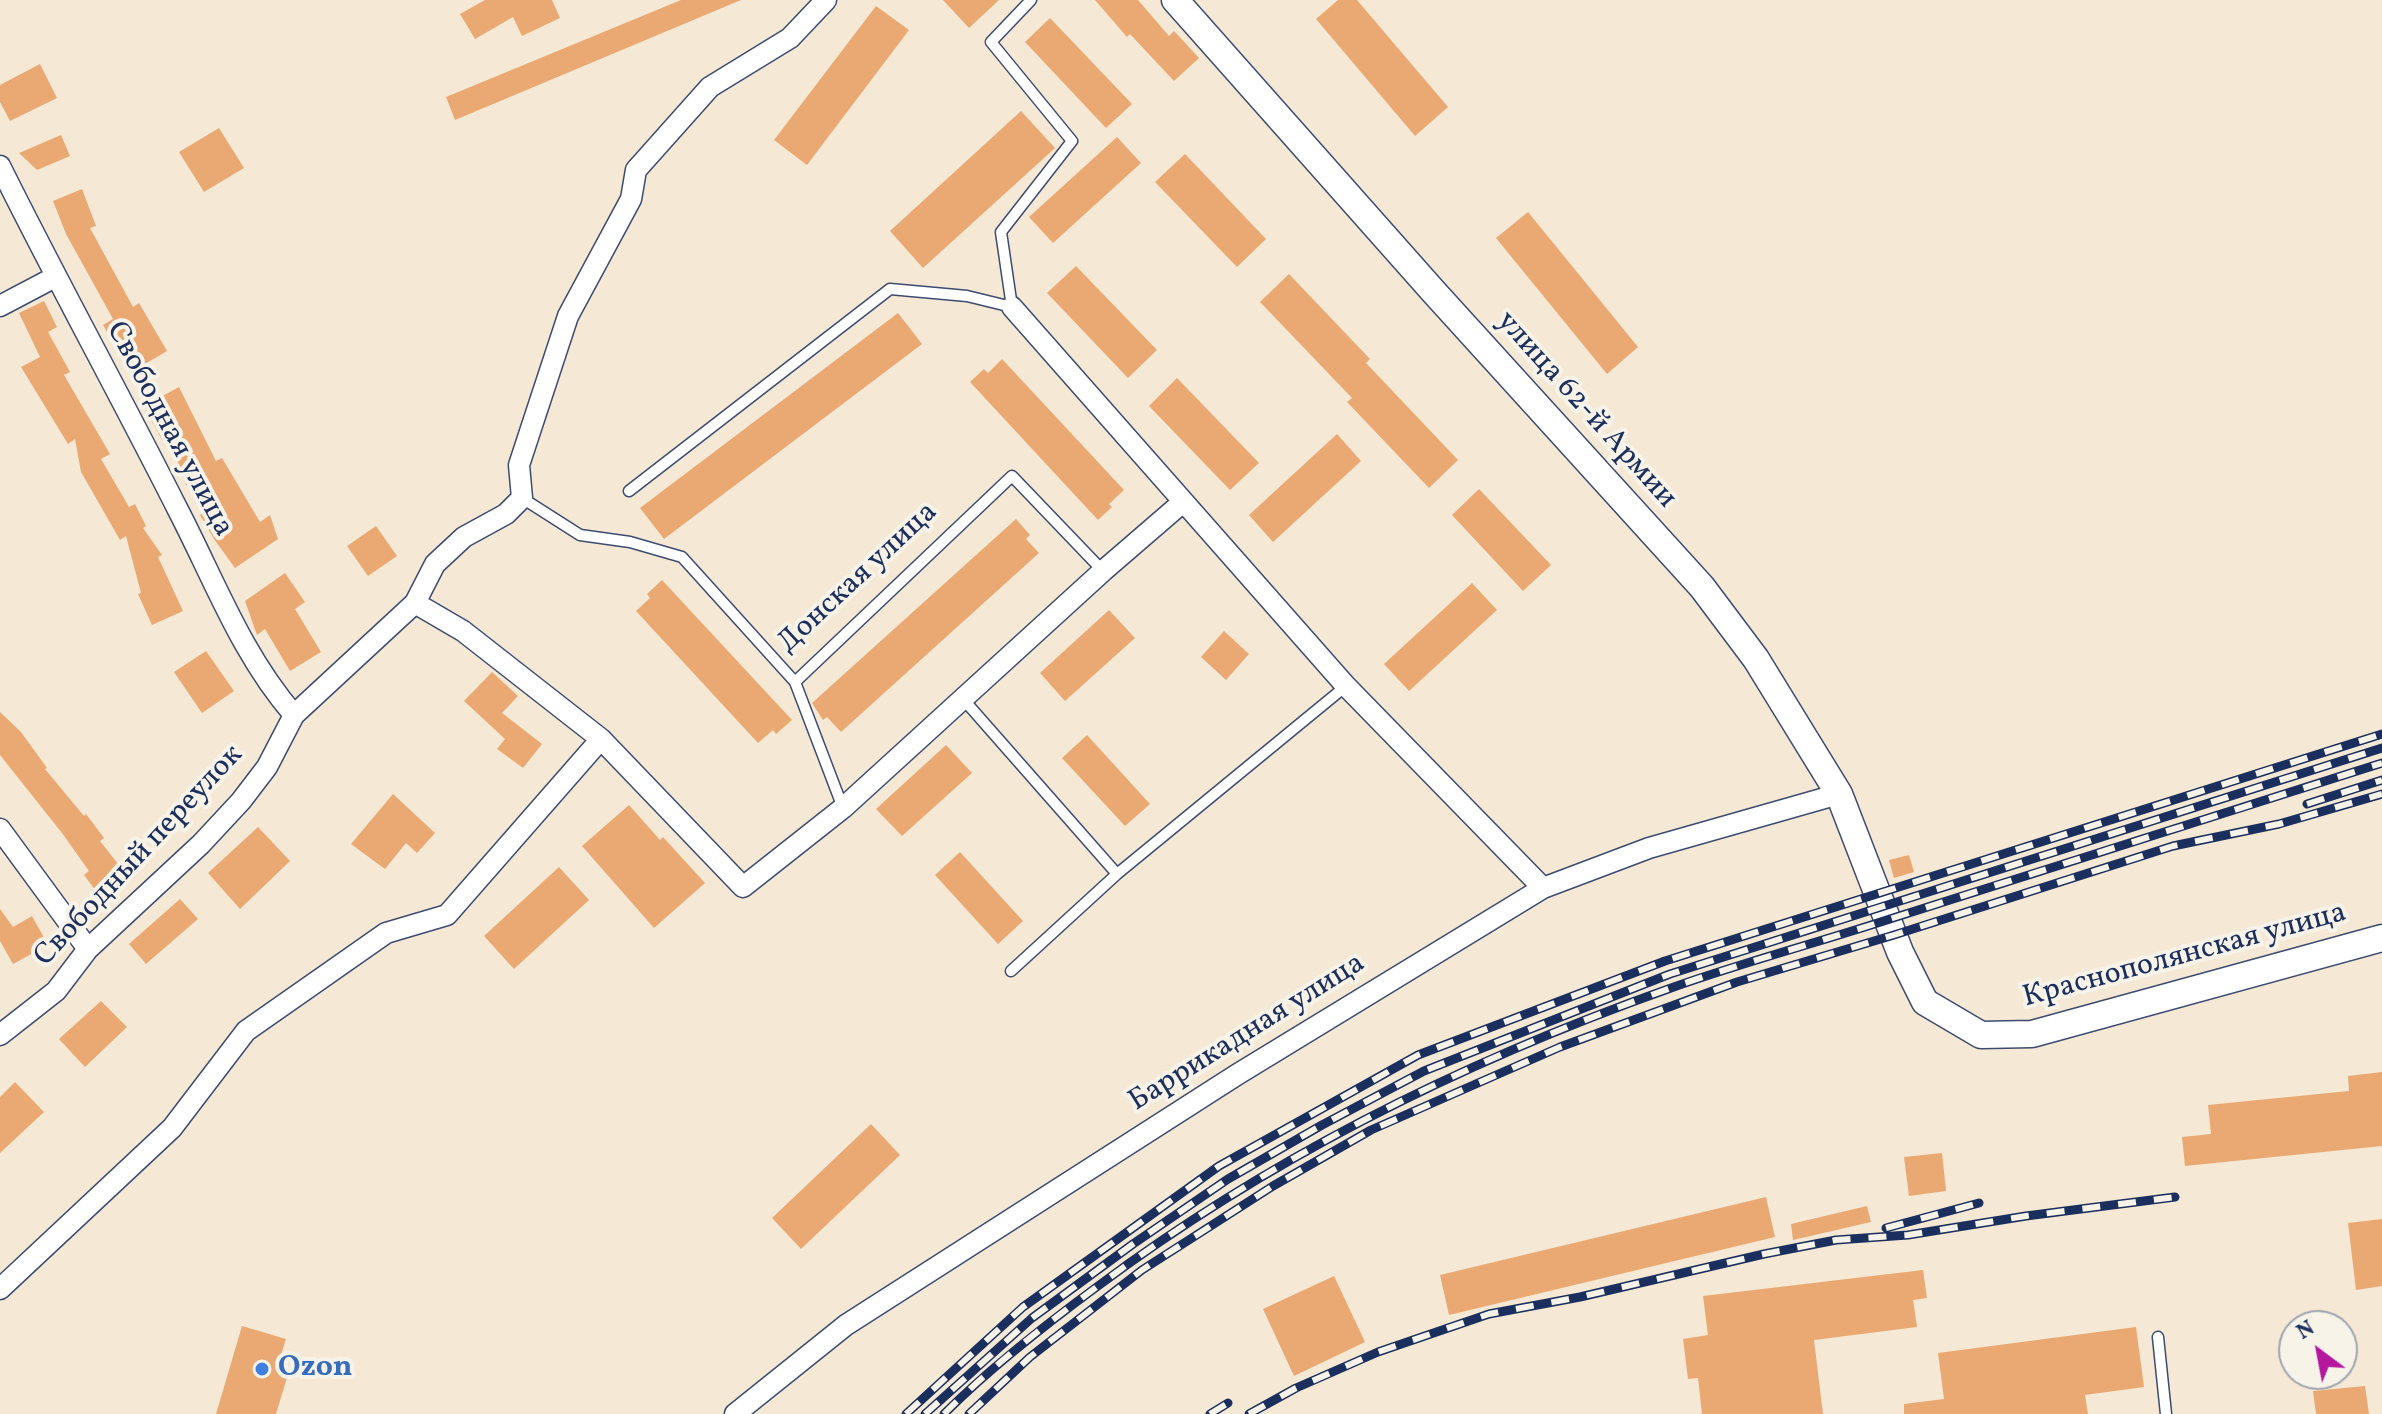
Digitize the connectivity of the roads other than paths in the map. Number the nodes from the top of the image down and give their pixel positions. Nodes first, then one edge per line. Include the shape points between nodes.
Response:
1 (826, 0) edge
2 (1031, 0) edge
3 (1175, 0) edge
4 (0, 166) edge
5 (55, 277) junction
6 (0, 306) edge
7 (1012, 307) junction
8 (629, 491) dead end
9 (522, 498) junction
10 (1183, 502) junction
11 (1103, 571) junction
12 (415, 603) junction
13 (795, 682) junction
14 (1346, 686) junction
15 (964, 700) junction
16 (294, 715) junction
17 (601, 739) junction
18 (1839, 794) junction
19 (843, 808) junction
20 (0, 829) edge
21 (1117, 874) junction
22 (1543, 888) junction
23 (1883, 908) joint
24 (2382, 938) edge
25 (88, 949) junction
26 (1011, 971) dead end
27 (0, 1035) edge
28 (0, 1289) edge
29 (2158, 1337) dead end
30 (735, 1414) edge
31 (2166, 1414) edge

1 - 9 street via 790,38 710,87 636,170 631,199 568,316 519,465
2 - 7 lane via 991,42 1072,141 1001,232
3 - 18 street, улица 62-й Армии via 1702,587 1756,659
4 - 5 street, Свободная улица
5 - 6 street
5 - 16 street, Свободная улица via 247,652
7 - 8 lane via 967,296 890,289
7 - 10 street
9 - 12 street, Свободный переулок via 435,564
9 - 13 lane, Донская улица via 580,535 682,557
10 - 11 street
10 - 14 street
11 - 13 lane, Донская улица via 1012,476
11 - 15 street
12 - 16 street, Свободный переулок
12 - 17 street via 463,631
13 - 19 lane
14 - 21 lane
14 - 22 street
15 - 19 street
15 - 21 lane
16 - 25 street, Свободный переулок via 267,767 241,801
17 - 19 street via 743,887
17 - 28 street via 447,915 386,933 246,1031 172,1128
18 - 22 street, Баррикадная улица via 1649,848
18 - 23 street, улица 62-й Армии
20 - 25 street
21 - 26 lane
22 - 30 street, Баррикадная улица via 1251,1065 846,1325
23 - 24 street, Краснополянская улица via 1925,1002 1981,1035 2032,1034
25 - 27 street, Свободный переулок via 56,991
29 - 31 lane

